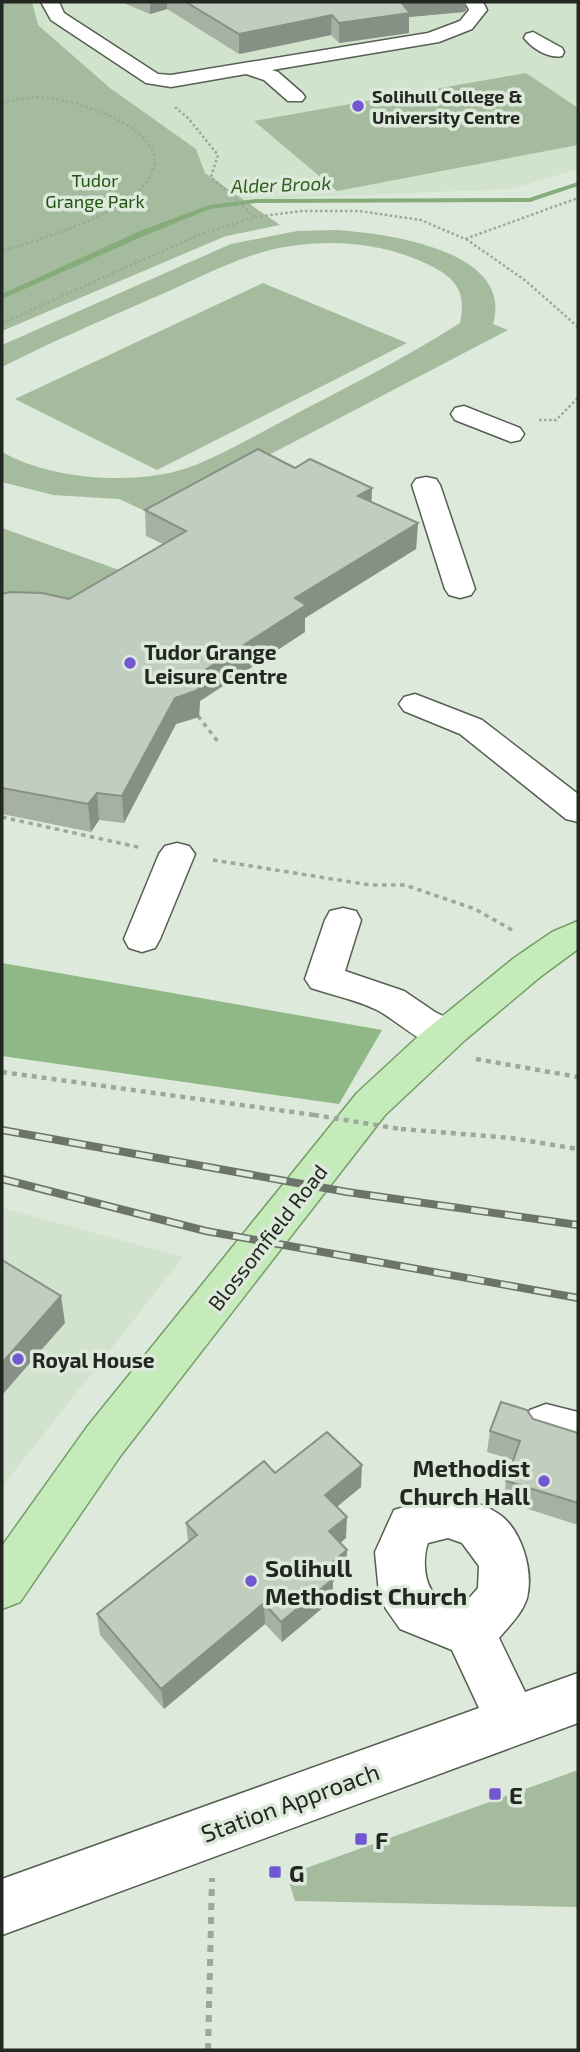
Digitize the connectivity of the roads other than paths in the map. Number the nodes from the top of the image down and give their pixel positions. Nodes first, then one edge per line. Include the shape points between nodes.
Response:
1 (50, 2) edge
2 (474, 2) edge
3 (533, 38) dead end
4 (134, 40) dead end
5 (104, 46) junction
6 (555, 52) dead end
7 (248, 69) junction
8 (295, 97) dead end
9 (464, 414) dead end
10 (511, 434) dead end
11 (426, 485) dead end
12 (460, 589) dead end
13 (415, 704) dead end
14 (578, 811) edge
15 (180, 855) road end
16 (343, 920) dead end
17 (578, 933) edge
18 (142, 939) dead end
19 (461, 1047) junction
20 (2, 1586) edge
21 (470, 1633) dead end
22 (578, 1698) edge
23 (512, 1722) junction
24 (2, 1907) edge

1 - 5 street via 57,16
2 - 7 street via 478,10 457,36
3 - 6 street
4 - 5 street
5 - 7 street via 158,79 172,81
7 - 8 street via 271,76
9 - 10 street
11 - 12 street
13 - 14 street via 471,727
15 - 18 street
16 - 19 street via 330,980 391,1000
17 - 19 main road, Blossomfield Road via 523,971
19 - 20 main road, Blossomfield Road via 401,1072 371,1104 104,1440
21 - 23 street
22 - 23 street, Station Approach
23 - 24 street, Station Approach

